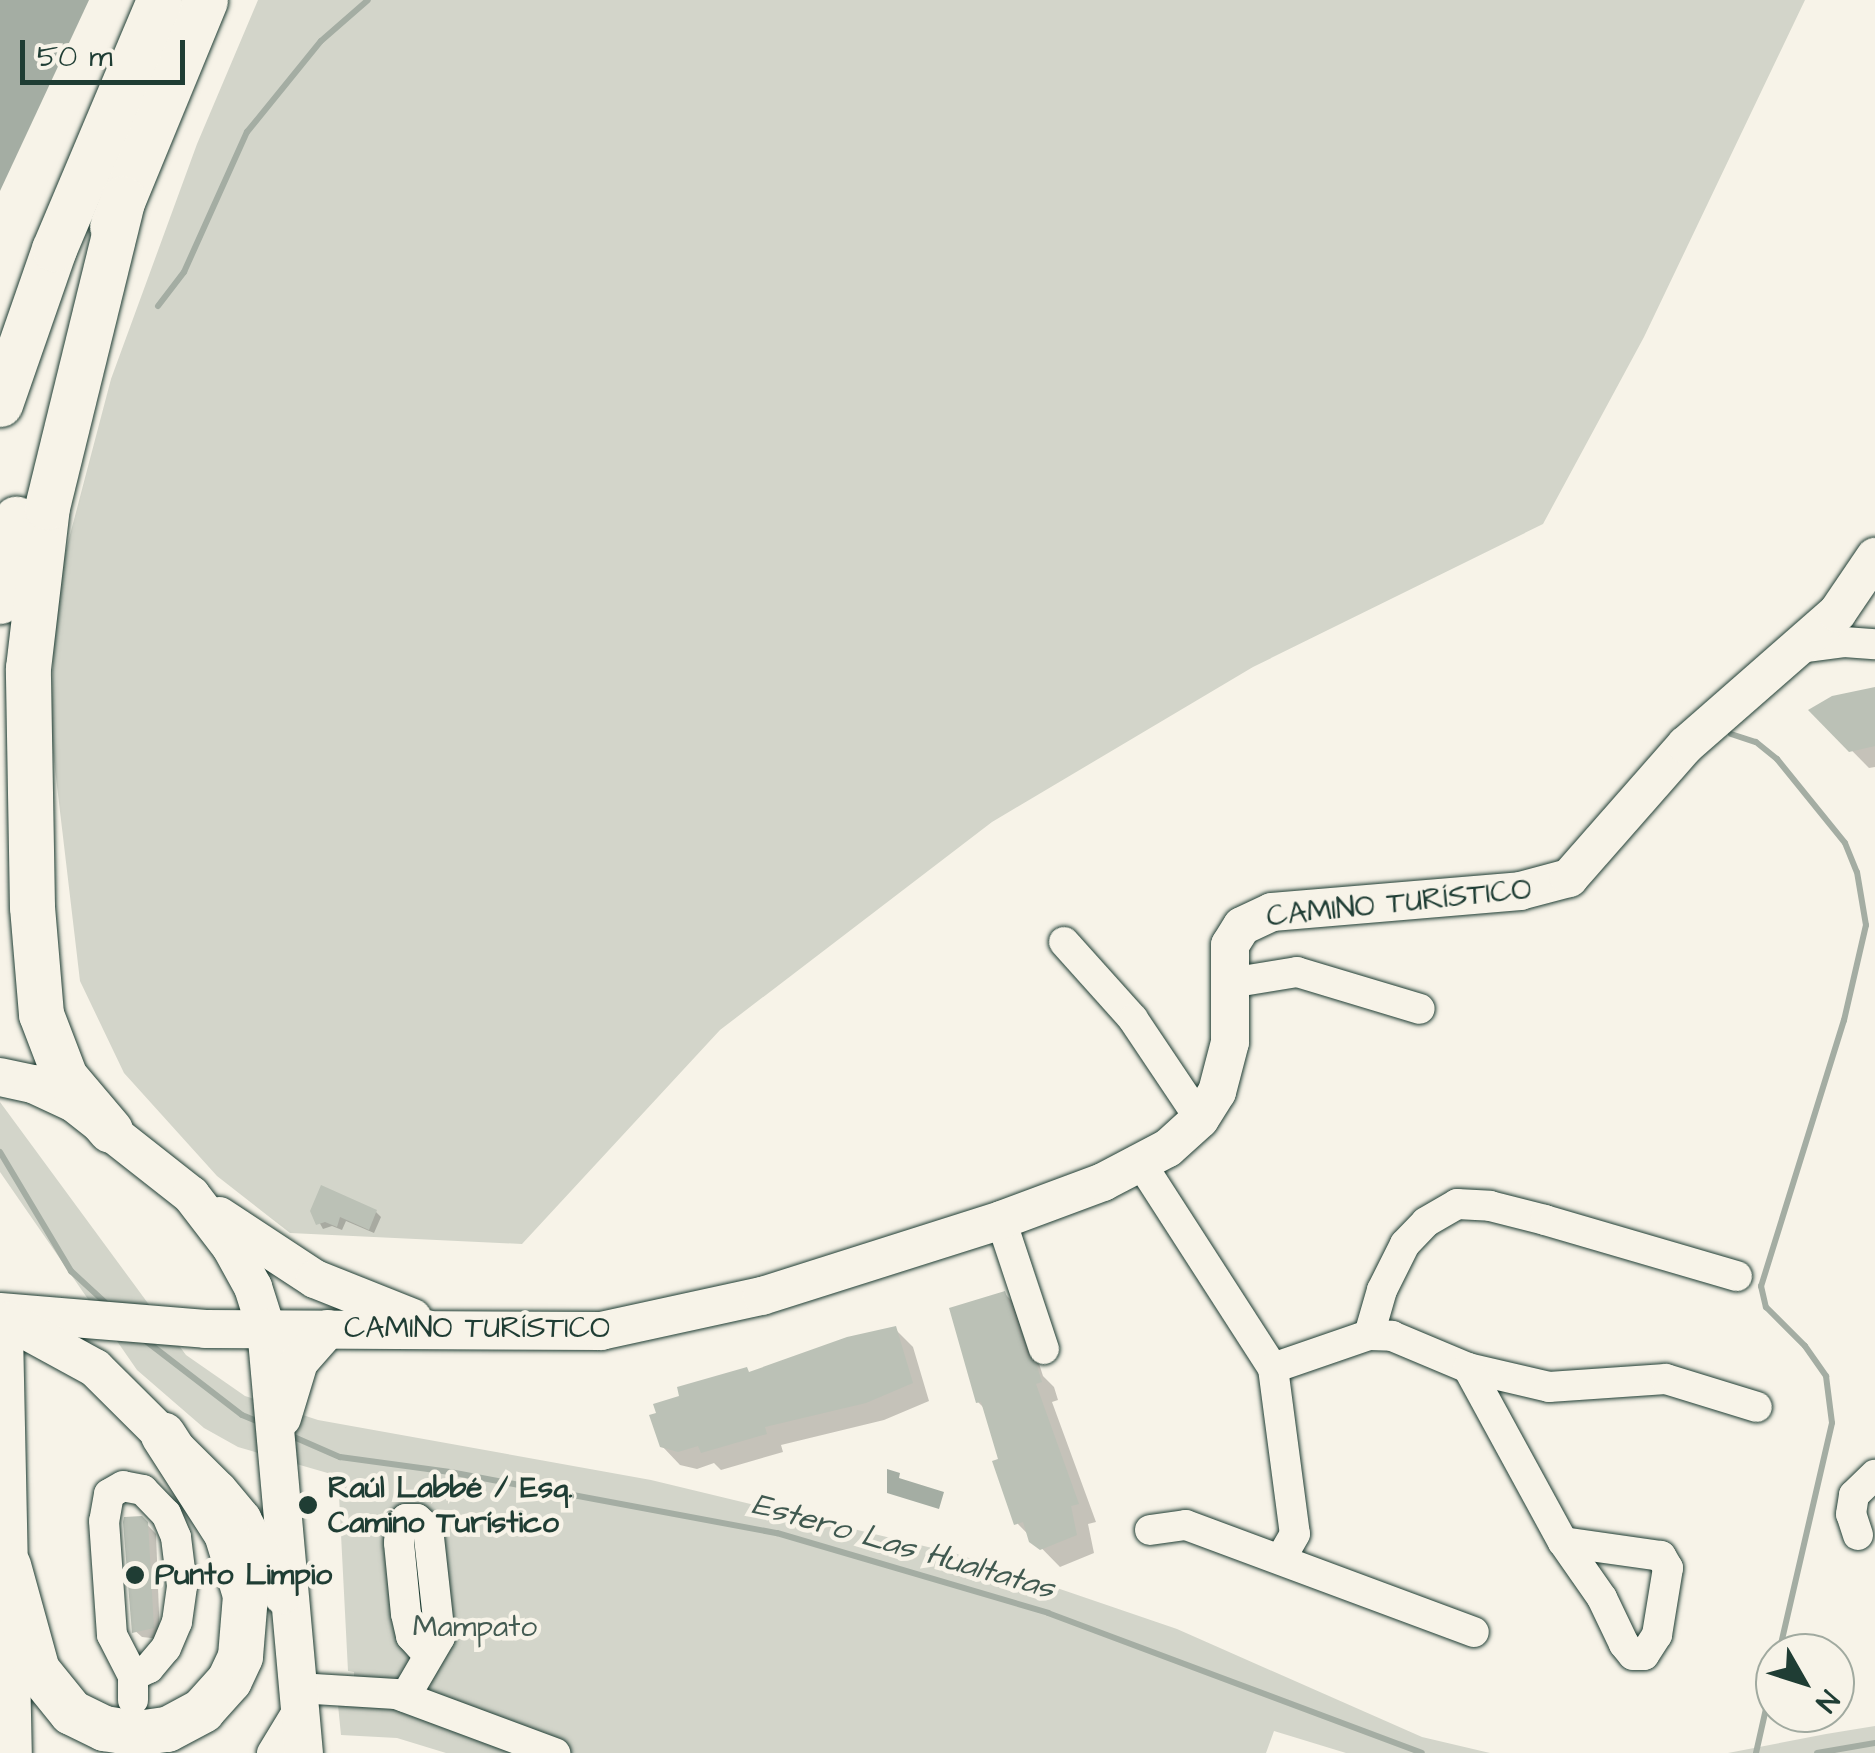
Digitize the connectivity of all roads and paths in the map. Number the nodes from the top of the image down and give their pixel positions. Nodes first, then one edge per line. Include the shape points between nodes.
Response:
1 (159, 0) edge
2 (204, 0) edge
3 (103, 188) junction
4 (0, 332) edge
5 (0, 404) edge
6 (1875, 558) edge
7 (0, 601) edge
8 (1840, 628) junction
9 (1875, 644) edge
10 (1064, 942) dead end
11 (1230, 983) junction
12 (1420, 1009) dead end
13 (6, 1078) edge
14 (1200, 1119) junction
15 (110, 1130) junction
16 (1142, 1165) junction
17 (191, 1196) junction
18 (1001, 1220) junction
19 (1738, 1276) dead end
20 (266, 1328) junction
21 (454, 1328) junction
22 (328, 1329) junction
23 (0, 1331) edge
24 (1369, 1335) junction
25 (1044, 1349) dead end
26 (1273, 1368) junction
27 (1468, 1368) junction
28 (279, 1385) junction
29 (1757, 1406) dead end
30 (163, 1435) junction
31 (1875, 1475) edge
32 (1150, 1530) dead end
33 (1858, 1535) dead end
34 (1563, 1542) dead end
35 (1281, 1558) junction
36 (8, 1565) junction
37 (292, 1615) junction
38 (1474, 1632) dead end
39 (428, 1655) dead end
40 (133, 1688) joint
41 (405, 1697) junction
42 (299, 1698) junction
43 (10, 1753) edge
44 (272, 1753) edge
45 (304, 1753) edge
46 (555, 1753) edge

1 - 3 highway
2 - 3 highway
3 - 4 highway
3 - 5 highway
3 - 7 highway
3 - 15 highway via 47,507 30,628 28,712 41,1014 65,1077
6 - 8 main road, CAMINO TURÍSTICO
8 - 9 street
8 - 11 main road, CAMINO TURÍSTICO via 1800,648 1686,744 1568,878 1520,891 1264,914 1232,937
10 - 14 street via 1133,1019
11 - 12 street via 1297,972
11 - 14 main road, CAMINO TURÍSTICO via 1226,1068
13 - 15 main road via 64,1098
14 - 16 main road, CAMINO TURÍSTICO
15 - 17 main road
16 - 18 main road, CAMINO TURÍSTICO
16 - 26 street
17 - 20 main road via 242,1266
17 - 21 main road via 315,1279
18 - 21 main road, CAMINO TURÍSTICO via 668,1320 554,1334
18 - 25 street
19 - 24 street via 1545,1220 1458,1204 1405,1244
20 - 22 main road, CAMINO TURÍSTICO
20 - 23 main road, CAMINO TURÍSTICO via 45,1315
20 - 28 main road
21 - 22 main road, CAMINO TURÍSTICO
22 - 28 main road
23 - 30 main road via 80,1357
23 - 36 highway
24 - 26 street
24 - 27 street via 1392,1336
26 - 35 street via 1295,1534
27 - 29 street via 1548,1387 1666,1379
27 - 34 street
28 - 37 main road via 277,1440
30 - 36 highway via 226,1533 245,1595 240,1656 202,1710 179,1724 137,1733 104,1728 72,1712 38,1670
30 - 37 main road via 242,1519
31 - 33 street via 1854,1494
32 - 35 street via 1186,1525
35 - 38 street
36 - 43 highway
37 - 42 main road
39 - 41 street
40 - 40 street via 166,1648 182,1586 166,1514 143,1490 124,1486 109,1494 104,1521 112,1635
41 - 42 street
41 - 46 street
42 - 44 street
42 - 45 main road

